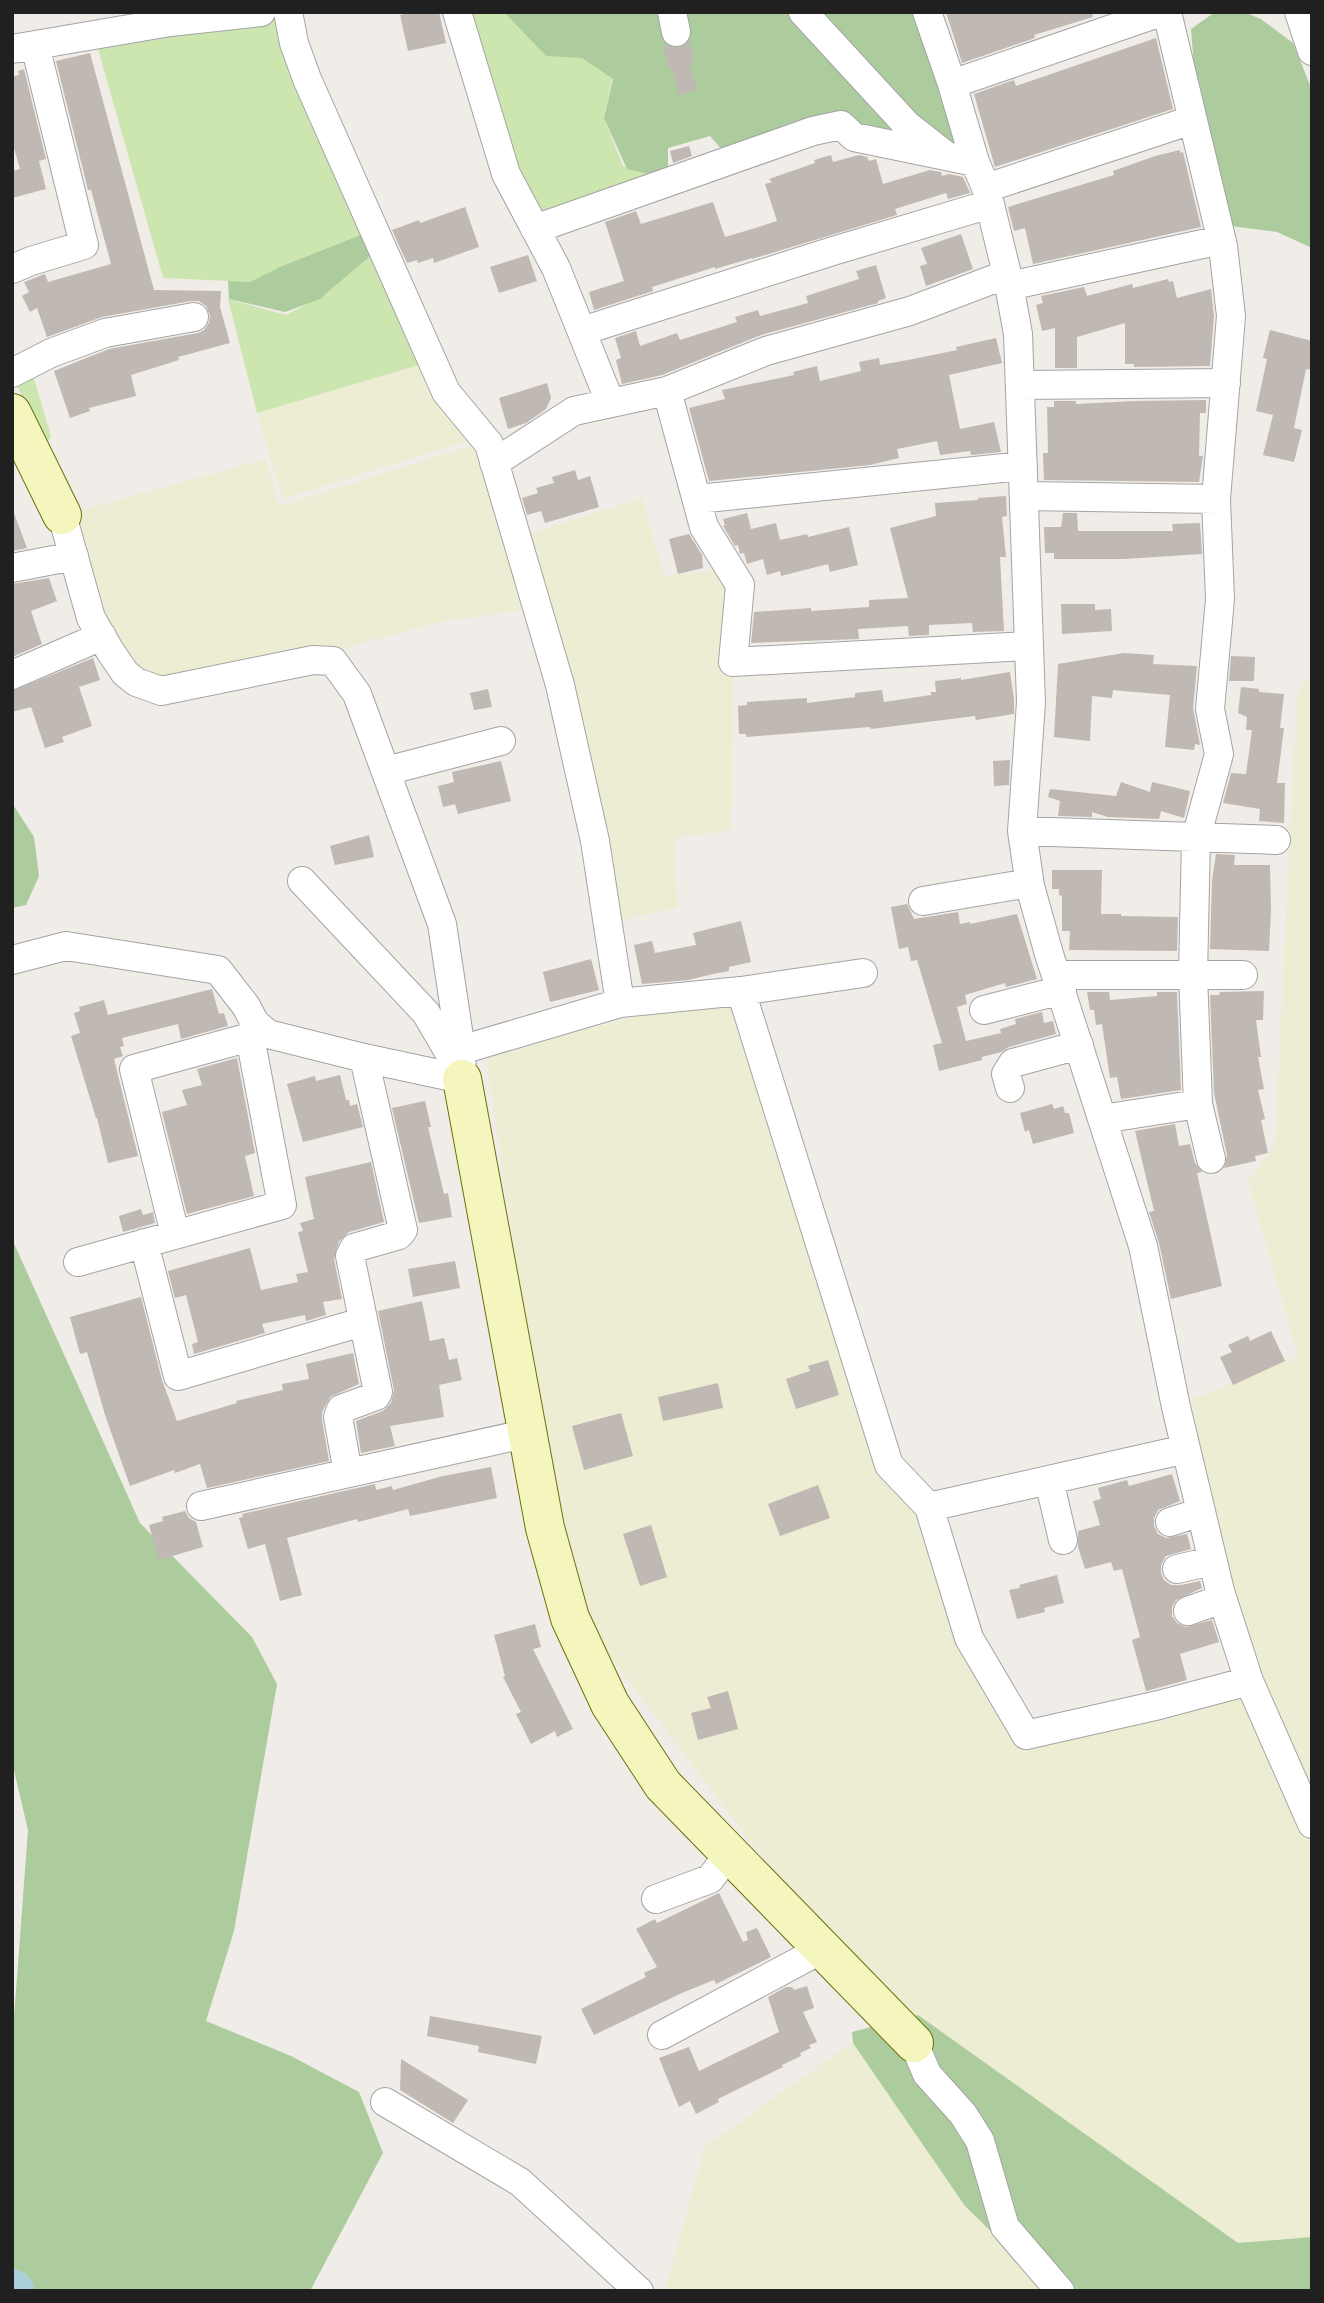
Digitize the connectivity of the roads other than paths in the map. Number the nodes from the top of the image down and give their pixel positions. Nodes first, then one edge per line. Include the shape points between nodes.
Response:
1 (261, 12) edge
2 (288, 12) edge
3 (457, 12) edge
4 (803, 12) edge
5 (928, 12) edge
6 (1161, 12) edge
7 (1167, 12) edge
8 (1299, 12) edge
9 (24, 47) edge
10 (1312, 51) edge
11 (952, 84) junction
12 (1192, 120) junction
13 (962, 160) junction
14 (988, 196) junction
15 (535, 229) junction
16 (1222, 240) junction
17 (12, 269) edge
18 (1008, 280) junction
19 (194, 317) dead end
20 (582, 331) junction
21 (12, 373) edge
22 (1226, 383) junction
23 (1020, 385) junction
24 (667, 391) junction
25 (610, 402) junction
26 (12, 413) edge
27 (494, 463) junction
28 (1023, 466) junction
29 (1024, 496) junction
30 (697, 499) junction
31 (1216, 499) junction
32 (62, 514) joint
33 (74, 556) junction
34 (12, 568) edge
35 (102, 636) junction
36 (1029, 646) junction
37 (12, 675) edge
38 (501, 741) dead end
39 (386, 771) junction
40 (1023, 831) junction
41 (1196, 838) junction
42 (1276, 841) dead end
43 (302, 881) dead end
44 (1030, 883) junction
45 (923, 901) dead end
46 (12, 960) edge
47 (863, 972) dead end
48 (1192, 975) junction
49 (1243, 975) dead end
50 (1060, 982) junction
51 (741, 991) junction
52 (620, 1003) junction
53 (984, 1010) dead end
54 (253, 1030) junction
55 (1079, 1045) junction
56 (364, 1058) junction
57 (461, 1067) junction
58 (1010, 1088) dead end
59 (1198, 1104) junction
60 (1102, 1119) junction
61 (1211, 1159) dead end
62 (175, 1234) junction
63 (144, 1243) junction
64 (78, 1262) dead end
65 (362, 1322) junction
66 (529, 1433) junction
67 (1186, 1449) junction
68 (348, 1473) junction
69 (1049, 1480) junction
70 (201, 1506) dead end
71 (929, 1507) junction
72 (1201, 1513) junction
73 (1170, 1522) dead end
74 (1063, 1539) dead end
75 (1212, 1560) junction
76 (1177, 1569) dead end
77 (1222, 1599) junction
78 (1188, 1611) dead end
79 (1249, 1681) junction
80 (1312, 1824) edge
81 (729, 1854) junction
82 (656, 1899) dead end
83 (822, 1949) junction
84 (662, 2035) dead end
85 (914, 2043) joint
86 (385, 2102) dead end
87 (639, 2291) edge
88 (1060, 2291) edge

1 - 9 street
2 - 27 street via 307,79 446,392 489,444
3 - 15 street via 506,174
4 - 13 street via 907,125
5 - 11 street
6 - 11 street
7 - 12 street
8 - 10 street
9 - 17 street via 84,245
11 - 13 street
12 - 14 street
12 - 16 street
13 - 14 street
13 - 15 street via 854,137 841,125
14 - 18 street
14 - 20 street
15 - 20 street
16 - 18 street
16 - 22 street via 1231,316
18 - 23 street via 1018,334
18 - 24 street via 766,351
19 - 21 street via 105,333
20 - 25 street
22 - 23 street
22 - 31 street
23 - 28 street
24 - 25 street
24 - 30 street
25 - 27 street via 574,411
26 - 32 street
27 - 52 street via 560,685 595,841
28 - 29 street
28 - 30 street
29 - 31 street
29 - 36 street
30 - 36 street via 704,527 740,584 733,662
31 - 41 street via 1220,599 1210,709 1219,754
32 - 33 street
33 - 34 street
33 - 35 street via 91,618
35 - 37 street
35 - 39 street via 125,673 161,691 313,660 333,661 357,694
36 - 40 street via 1031,702
38 - 39 street
39 - 57 street via 442,924
40 - 41 street
40 - 44 street
41 - 42 street
41 - 48 street
43 - 57 street via 426,1013
44 - 45 street
44 - 50 street
46 - 54 street via 66,946 218,970 246,1006
47 - 51 street
48 - 49 street
48 - 50 street
48 - 59 street
50 - 53 street
50 - 55 street
51 - 52 street
51 - 71 street via 889,1465
52 - 57 street
54 - 56 street
54 - 62 street via 282,1205
54 - 62 street via 134,1069
55 - 58 street via 1013,1063 1006,1074
55 - 60 street
56 - 57 street
56 - 65 street via 403,1230 400,1235 354,1248 350,1256
57 - 66 street
59 - 60 street
59 - 61 street
60 - 67 street via 1143,1246
62 - 63 street
63 - 64 street
63 - 65 street via 178,1376
65 - 68 street via 377,1392 341,1409 338,1417
66 - 68 street
66 - 81 street via 545,1528 570,1618 610,1703 663,1784
67 - 69 street
67 - 72 street
68 - 70 street
69 - 71 street
69 - 74 street
71 - 79 street via 969,1637 1026,1735
72 - 73 street
72 - 75 street
75 - 76 street
75 - 77 street
77 - 78 street
77 - 79 street
79 - 80 street
81 - 82 street via 710,1879
81 - 83 street
83 - 84 street
83 - 85 street
85 - 88 street via 927,2074 980,2141 1005,2227
86 - 87 street via 520,2182

